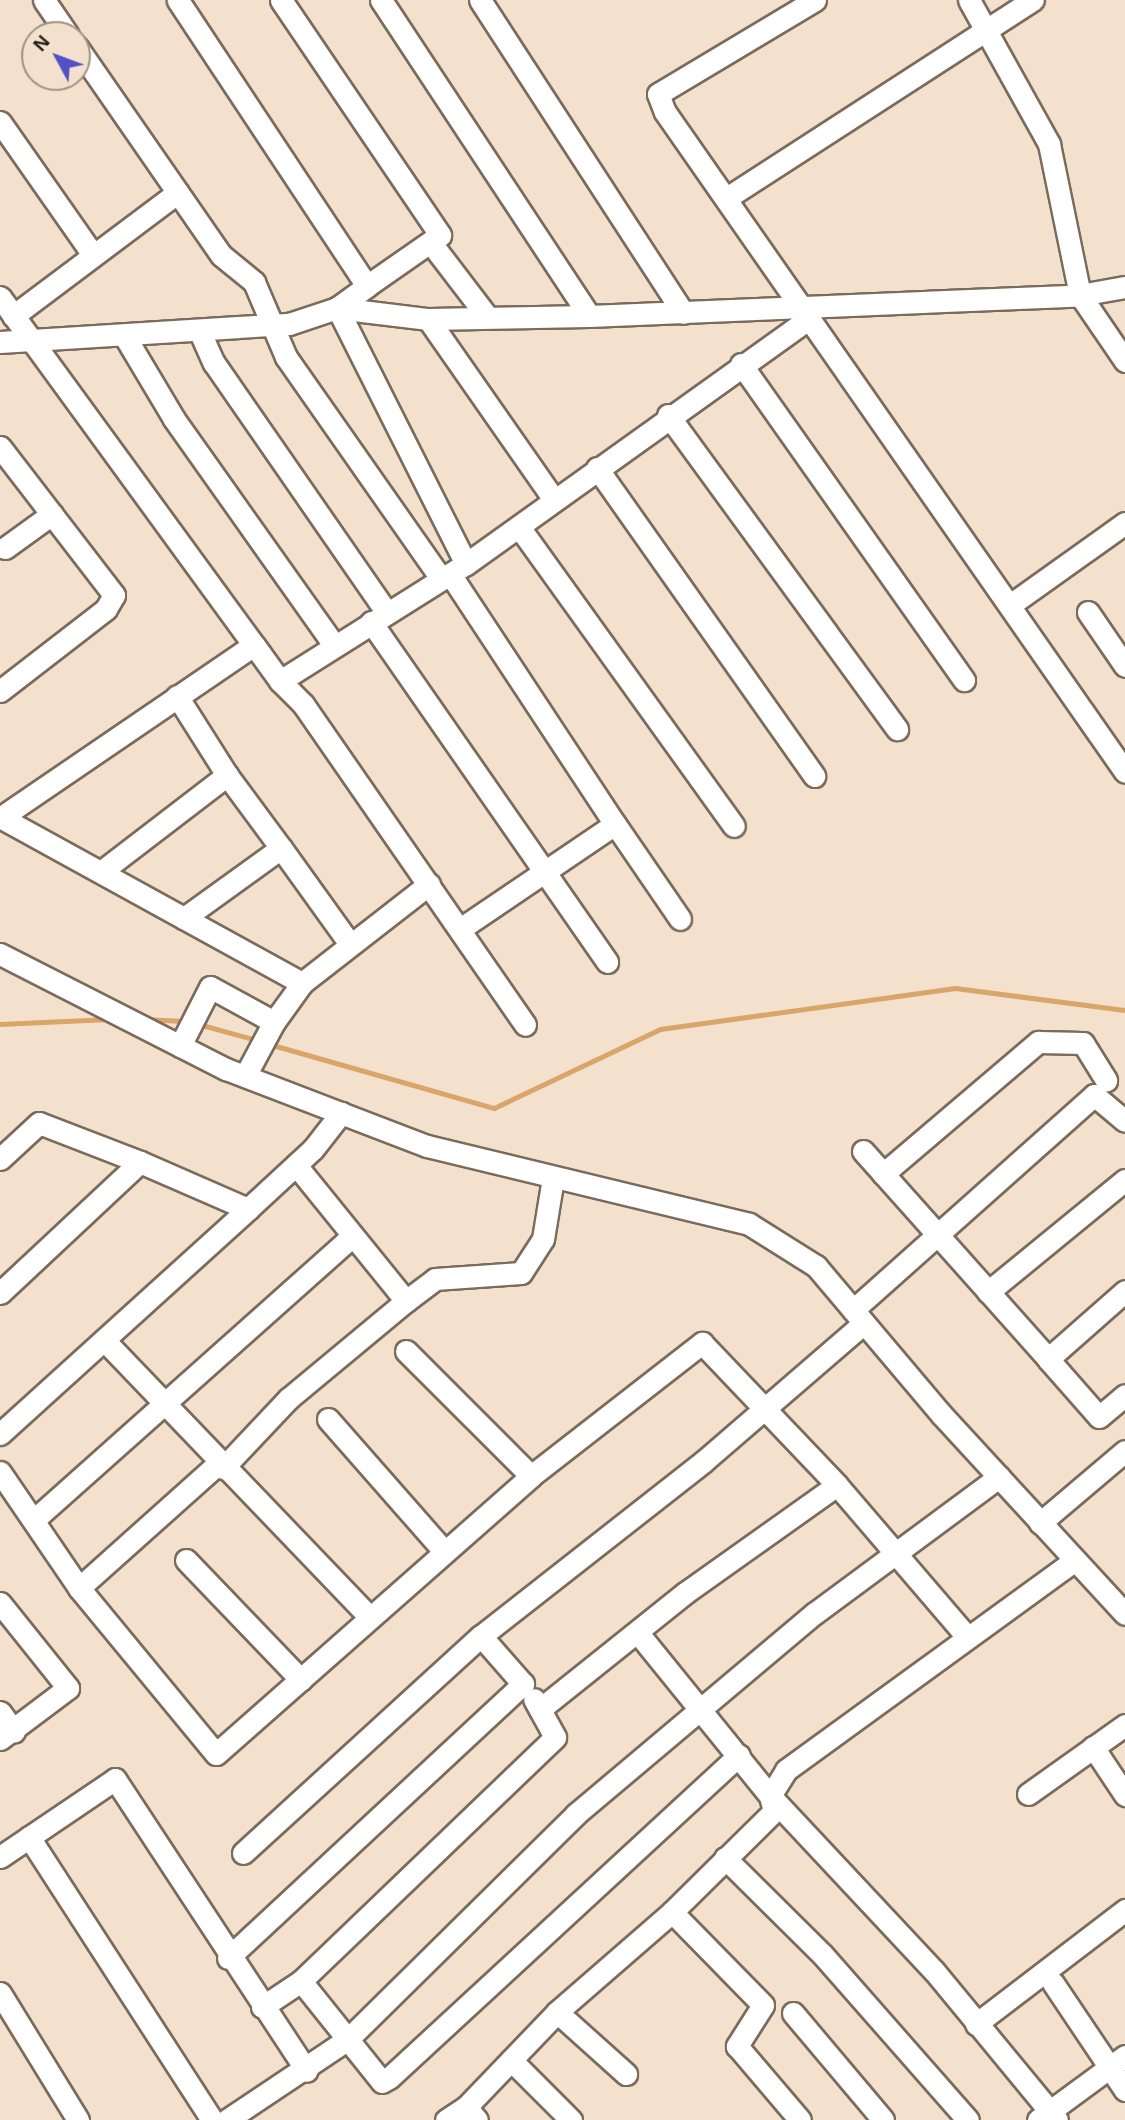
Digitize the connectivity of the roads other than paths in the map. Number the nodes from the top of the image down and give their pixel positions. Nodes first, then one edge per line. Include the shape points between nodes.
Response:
1 (44, 0) edge
2 (178, 0) edge
3 (281, 0) edge
4 (380, 0) edge
5 (480, 0) edge
6 (815, 0) edge
7 (969, 0) edge
8 (1033, 0) edge
9 (58, 21) edge
10 (988, 33) junction
11 (91, 67) edge
12 (0, 122) edge
13 (178, 192) junction
14 (728, 197) junction
15 (430, 243) junction
16 (93, 255) junction
17 (367, 286) junction
18 (1125, 287) edge
19 (1080, 295) junction
20 (0, 296) edge
21 (337, 309) junction
22 (683, 313) junction
23 (803, 313) junction
24 (486, 315) junction
25 (13, 316) junction
26 (589, 316) junction
27 (428, 319) junction
28 (268, 325) junction
29 (199, 330) junction
30 (124, 335) junction
31 (29, 341) junction
32 (0, 342) edge
33 (1125, 361) edge
34 (741, 364) junction
35 (668, 415) junction
36 (0, 447) edge
37 (597, 468) junction
38 (553, 498) junction
39 (52, 514) junction
40 (1125, 523) edge
41 (519, 527) junction
42 (2, 547) edge
43 (452, 572) junction
44 (1010, 605) junction
45 (1088, 612) dead end
46 (379, 617) junction
47 (254, 645) junction
48 (335, 646) junction
49 (1125, 666) edge
50 (964, 680) dead end
51 (280, 681) junction
52 (0, 691) edge
53 (177, 696) junction
54 (897, 729) dead end
55 (1125, 772) edge
56 (227, 775) junction
57 (814, 776) dead end
58 (0, 817) edge
59 (615, 824) junction
60 (734, 826) dead end
61 (281, 848) junction
62 (102, 871) junction
63 (547, 871) junction
64 (429, 884) junction
65 (184, 918) junction
66 (680, 919) dead end
67 (460, 929) junction
68 (350, 944) junction
69 (0, 954) edge
70 (607, 962) dead end
71 (302, 983) junction
72 (525, 1025) dead end
73 (272, 1027) junction
74 (184, 1040) junction
75 (245, 1076) junction
76 (1106, 1080) dead end
77 (341, 1113) junction
78 (1125, 1121) edge
79 (863, 1151) dead end
80 (0, 1159) edge
81 (140, 1162) junction
82 (296, 1165) junction
83 (883, 1174) junction
84 (553, 1178) junction
85 (1125, 1180) edge
86 (248, 1209) junction
87 (936, 1233) junction
88 (354, 1236) junction
89 (1125, 1291) edge
90 (988, 1292) junction
91 (0, 1293) edge
92 (405, 1301) junction
93 (859, 1316) junction
94 (104, 1340) junction
95 (406, 1351) dead end
96 (1048, 1359) junction
97 (1125, 1395) edge
98 (166, 1406) junction
99 (768, 1408) junction
100 (328, 1419) dead end
101 (0, 1434) edge
102 (1121, 1463) edge
103 (221, 1466) junction
104 (0, 1472) edge
105 (531, 1476) junction
106 (999, 1477) junction
107 (837, 1485) junction
108 (36, 1518) junction
109 (1040, 1523) junction
110 (444, 1551) junction
111 (899, 1551) junction
112 (186, 1560) dead end
113 (1075, 1560) junction
114 (79, 1588) junction
115 (0, 1603) edge
116 (1125, 1614) edge
117 (369, 1616) junction
118 (638, 1633) junction
119 (481, 1636) junction
120 (968, 1638) junction
121 (301, 1680) junction
122 (523, 1684) junction
123 (702, 1707) junction
124 (540, 1709) junction
125 (0, 1712) edge
126 (1125, 1725) edge
127 (7, 1735) edge
128 (1093, 1747) junction
129 (739, 1755) junction
130 (1028, 1794) dead end
131 (1125, 1795) edge
132 (770, 1796) junction
133 (29, 1837) junction
134 (243, 1853) dead end
135 (0, 1857) edge
136 (725, 1858) junction
137 (1125, 1910) edge
138 (672, 1912) junction
139 (228, 1958) junction
140 (301, 1981) junction
141 (1053, 1983) dead end
142 (0, 1993) edge
143 (262, 2007) junction
144 (557, 2012) junction
145 (793, 2013) dead end
146 (976, 2024) junction
147 (348, 2039) junction
148 (511, 2060) junction
149 (1117, 2062) edge
150 (307, 2071) junction
151 (626, 2074) dead end
152 (1125, 2090) edge
153 (472, 2113) edge
154 (1048, 2117) edge
155 (78, 2120) edge
156 (212, 2120) edge
157 (227, 2120) edge
158 (446, 2120) edge
159 (571, 2120) edge
160 (800, 2120) edge
161 (883, 2120) edge
162 (968, 2120) edge

1 - 9 street
2 - 17 street
3 - 15 street via 440,235
4 - 26 street
5 - 22 street
6 - 14 street via 658,94 685,145
7 - 10 street
8 - 10 street
10 - 14 street
10 - 19 street via 1049,145
11 - 13 street
12 - 16 street
13 - 16 street
13 - 28 street via 221,255 254,282
14 - 23 street
15 - 17 street
15 - 24 street
16 - 25 street
17 - 21 street
18 - 19 street
19 - 23 street
19 - 33 street
20 - 25 street
21 - 27 street
21 - 28 street
21 - 43 street
22 - 23 street
22 - 26 street
23 - 34 street
23 - 44 street
24 - 26 street
24 - 27 street
25 - 31 street
27 - 38 street
28 - 29 street
28 - 43 street
29 - 30 street
29 - 46 street via 214,363
30 - 31 street
30 - 48 street via 174,419
31 - 32 street
31 - 47 street
34 - 35 street
34 - 50 street
35 - 37 street
35 - 54 street
36 - 39 street
37 - 38 street
37 - 57 street
38 - 41 street
39 - 42 street
39 - 52 street via 114,595 106,609
40 - 44 street
41 - 43 street
41 - 60 street
43 - 46 street
43 - 59 street
44 - 55 street
45 - 49 street
46 - 48 street
46 - 63 street
47 - 51 street
47 - 53 street
48 - 51 street
51 - 64 street via 303,704
53 - 56 street
53 - 58 street
56 - 61 street
56 - 62 street
58 - 62 street
59 - 63 street
59 - 66 street
61 - 65 street
61 - 68 street
62 - 65 street
63 - 67 street
63 - 70 street
64 - 67 street
64 - 68 street
65 - 71 street
67 - 72 street
68 - 71 street
69 - 74 street via 145,1028
71 - 73 street
73 - 74 street via 210,987
73 - 75 street
74 - 75 street
75 - 77 street
76 - 83 street via 1083,1043 1038,1042
77 - 82 street
77 - 84 street via 427,1146
78 - 87 street via 1094,1095
79 - 83 street
80 - 81 street via 39,1123
81 - 86 street
81 - 91 street
82 - 86 street
82 - 88 street
83 - 87 street
84 - 92 street via 543,1238 521,1273 435,1279
84 - 93 street via 749,1224 816,1266
85 - 90 street
86 - 94 street
87 - 90 street
87 - 93 street
88 - 92 street
88 - 98 street
89 - 96 street
90 - 96 street
92 - 103 street via 288,1399
93 - 99 street
93 - 106 street
94 - 98 street
94 - 101 street
95 - 105 street
96 - 97 street via 1099,1417
98 - 103 street
98 - 108 street
99 - 105 street via 702,1343
99 - 107 street
99 - 119 street
100 - 110 street
102 - 109 street
103 - 114 street
103 - 117 street
104 - 108 street
105 - 110 street
106 - 109 street
106 - 111 street
107 - 111 street
107 - 118 street
108 - 114 street
109 - 113 street
110 - 117 street
111 - 120 street
111 - 123 street
112 - 121 street
113 - 116 street
113 - 120 street
114 - 121 street via 216,1754
115 - 127 street via 68,1688
117 - 121 street
118 - 123 street
118 - 124 street
119 - 122 street
119 - 134 street
120 - 132 street via 786,1770
122 - 124 street
122 - 139 street
123 - 129 street
123 - 147 street via 556,1832
124 - 140 street via 555,1737
125 - 127 street
126 - 128 street
128 - 130 street
128 - 131 street
129 - 132 street
129 - 147 street via 389,2078 382,2082
132 - 136 street via 774,1811
132 - 146 street
133 - 135 street
133 - 139 street via 115,1779
133 - 156 street
136 - 138 street
136 - 162 street via 822,1954
137 - 146 street
138 - 144 street
138 - 160 street via 763,2005 737,2046
139 - 143 street
140 - 143 street
140 - 147 street
141 - 149 street
142 - 155 street
143 - 150 street
144 - 148 street
144 - 151 street
145 - 161 street
146 - 154 street
147 - 150 street
148 - 153 street
148 - 159 street
149 - 152 street
149 - 154 street
150 - 157 street
153 - 158 street

